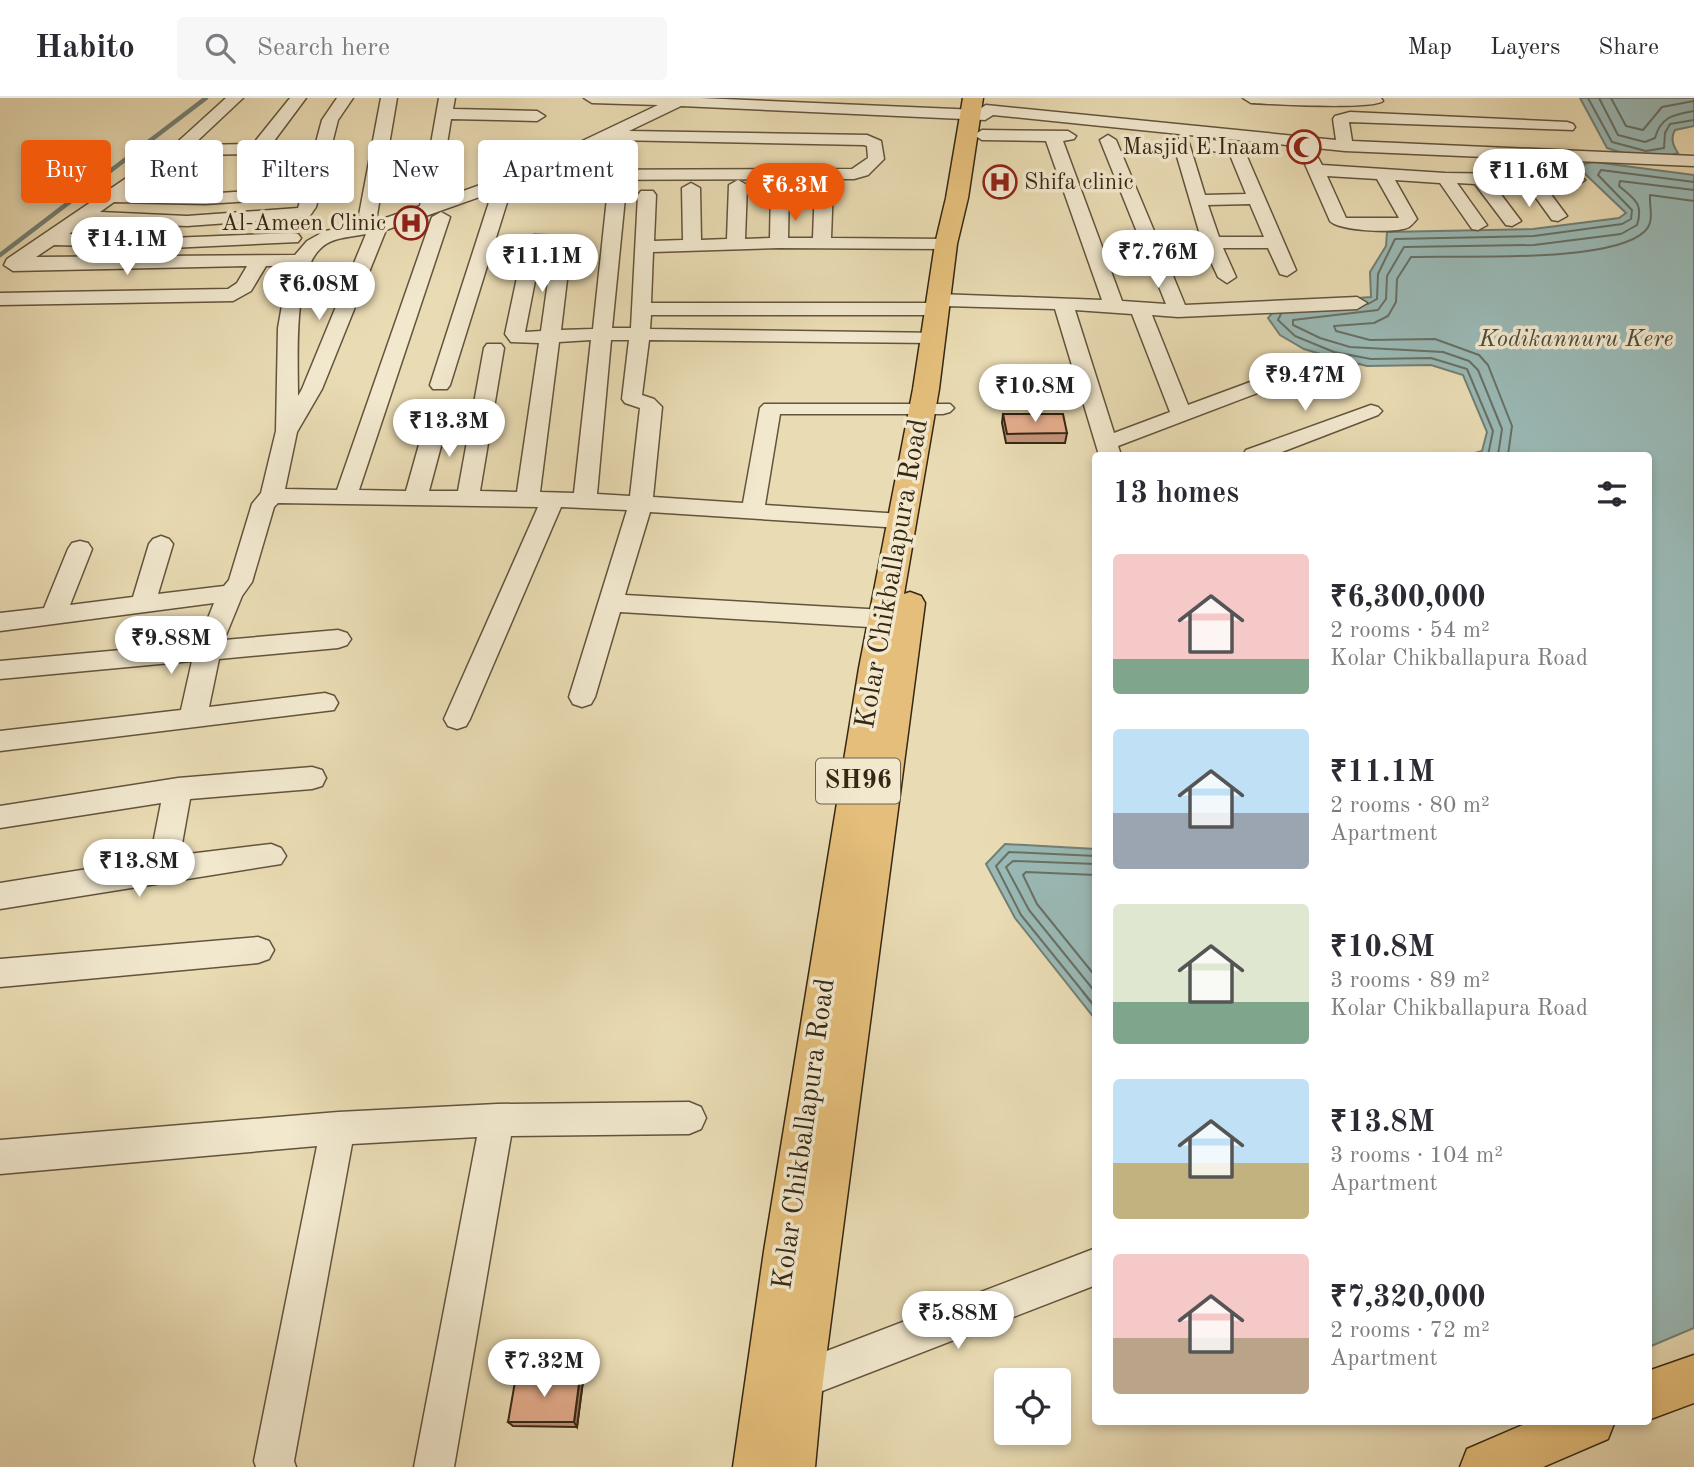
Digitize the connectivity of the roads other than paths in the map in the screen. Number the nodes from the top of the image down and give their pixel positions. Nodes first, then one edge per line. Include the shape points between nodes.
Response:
1 (235, 98) edge
2 (298, 98) edge
3 (345, 98) edge
4 (389, 98) edge
5 (592, 98) edge
6 (605, 98) edge
7 (1251, 98) edge
8 (1318, 99) edge
9 (681, 101) edge
10 (1398, 102) dead end
11 (446, 106) edge
12 (975, 111) edge
13 (537, 116) dead end
14 (642, 120) junction
15 (683, 120) dead end
16 (751, 121) dead end
17 (1567, 132) dead end
18 (1052, 134) junction
19 (610, 136) junction
20 (189, 140) edge
21 (268, 140) edge
22 (325, 140) edge
23 (601, 140) edge
24 (1108, 140) junction
25 (1305, 142) junction
26 (1181, 143) junction
27 (1345, 146) junction
28 (794, 157) dead end
29 (876, 159) junction
30 (1694, 160) edge
31 (1315, 170) junction
32 (1383, 174) junction
33 (638, 175) edge
34 (1445, 178) junction
35 (1480, 178) junction
36 (1531, 179) junction
37 (1577, 180) dead end
38 (738, 185) dead end
39 (824, 185) dead end
40 (780, 186) dead end
41 (691, 188) dead end
42 (478, 195) edge
43 (647, 195) dead end
44 (111, 197) edge
45 (237, 197) edge
46 (1258, 199) junction
47 (1198, 200) junction
48 (100, 203) edge
49 (307, 203) edge
50 (493, 203) edge
51 (615, 203) edge
52 (434, 213) junction
53 (481, 216) junction
54 (1558, 216) dead end
55 (80, 217) junction
56 (373, 221) junction
57 (1512, 221) dead end
58 (1478, 225) dead end
59 (292, 238) dead end
60 (50, 239) junction
61 (1211, 242) junction
62 (1275, 242) junction
63 (736, 243) junction
64 (779, 243) junction
65 (822, 243) junction
66 (692, 244) junction
67 (946, 244) junction
68 (1152, 244) junction
69 (644, 247) junction
70 (299, 261) junction
71 (259, 262) junction
72 (1287, 270) dead end
73 (4, 271) edge
74 (1227, 277) dead end
75 (0, 299) edge
76 (1063, 303) junction
77 (1357, 303) dead end
78 (1114, 307) junction
79 (641, 309) junction
80 (1140, 310) junction
81 (1178, 311) junction
82 (942, 312) junction
83 (602, 334) junction
84 (640, 335) junction
85 (548, 342) junction
86 (495, 348) junction
87 (451, 349) junction
88 (1287, 375) dead end
89 (440, 385) dead end
90 (933, 407) junction
91 (440, 409) dead end
92 (1371, 411) dead end
93 (1182, 415) junction
94 (287, 431) junction
95 (1108, 449) edge
96 (1262, 452) edge
97 (272, 496) junction
98 (346, 496) junction
99 (416, 497) junction
100 (468, 498) junction
101 (528, 498) junction
102 (553, 499) junction
103 (585, 500) junction
104 (641, 503) junction
105 (754, 510) junction
106 (901, 521) junction
107 (161, 544) dead end
108 (80, 550) dead end
109 (231, 593) junction
110 (610, 603) junction
111 (143, 604) junction
112 (54, 615) junction
113 (885, 619) junction
114 (0, 622) edge
115 (338, 639) dead end
116 (208, 649) junction
117 (0, 670) edge
118 (582, 696) dead end
119 (325, 703) dead end
120 (193, 718) junction
121 (457, 719) dead end
122 (0, 741) edge
123 (312, 778) dead end
124 (178, 789) junction
125 (0, 817) edge
126 (271, 856) dead end
127 (163, 869) junction
128 (0, 896) edge
129 (258, 950) dead end
130 (0, 973) edge
131 (689, 1118) dead end
132 (498, 1120) junction
133 (338, 1128) junction
134 (0, 1157) edge
135 (1092, 1268) edge
136 (1694, 1380) edge
137 (799, 1381) junction
138 (1652, 1395) edge
139 (1582, 1425) edge
140 (1511, 1462) edge
141 (276, 1467) edge
142 (433, 1467) edge
143 (758, 1467) edge
144 (790, 1467) edge

1 - 20 street
2 - 21 street
3 - 22 street via 330,120
4 - 56 street
5 - 6 street
6 - 9 street
7 - 8 street via 1309,103
8 - 10 street
9 - 12 street
9 - 14 street
11 - 13 street
11 - 52 street
12 - 16 street
12 - 18 street
12 - 25 street
12 - 67 main road, Kolar Chikballapura Road / SH96
12 - 82 main road, Kolar Chikballapura Road / SH96
14 - 15 street
14 - 19 street
17 - 27 street via 1342,127
18 - 24 street
18 - 78 street
19 - 23 street
19 - 29 street via 867,140 875,144
24 - 26 street
24 - 68 street
25 - 27 street
25 - 31 street
26 - 46 street via 1234,148
26 - 47 street
27 - 30 street
28 - 29 street
29 - 33 street via 859,173
31 - 32 street
31 - 32 street via 1339,221 1406,222
32 - 34 street
34 - 35 street
34 - 58 street
35 - 36 street
35 - 57 street
36 - 37 street
36 - 54 street
38 - 63 street
39 - 65 street
40 - 64 street
41 - 66 street
42 - 52 street
43 - 69 street
44 - 45 street
46 - 47 street
46 - 62 street
47 - 61 street
48 - 55 street
49 - 55 street via 303,213 290,216 180,221
50 - 53 street
51 - 83 street
52 - 53 street
52 - 56 street
52 - 98 street
53 - 87 street
55 - 60 street
56 - 70 street via 331,235 313,245
56 - 94 street via 312,390
59 - 60 street via 170,243
60 - 73 street
61 - 62 street
61 - 68 street
61 - 74 street
62 - 72 street
63 - 64 street
63 - 66 street
64 - 65 street
65 - 67 street
66 - 69 street
67 - 82 main road, Kolar Chikballapura Road / SH96
68 - 81 street
69 - 79 street
70 - 71 street
70 - 94 street via 288,328
71 - 73 street
71 - 75 street via 240,292 223,297
76 - 78 street
76 - 82 street
76 - 95 street
77 - 81 street
78 - 80 street
79 - 82 street
79 - 84 street
80 - 81 street
80 - 93 street
82 - 84 street
82 - 90 main road, Kolar Chikballapura Road / SH96
83 - 84 street
83 - 85 street
83 - 103 street
84 - 104 street via 632,399 651,407
85 - 85 street via 515,334 531,246 534,240 556,239 562,246
85 - 86 street
85 - 101 street
86 - 87 street
86 - 100 street
87 - 89 street
88 - 93 street
90 - 105 street via 771,408
90 - 106 main road, Kolar Chikballapura Road / SH96
90 - 137 main road, Kolar Chikballapura Road / SH96 via 910,606
91 - 99 street
92 - 96 street
93 - 95 street
94 - 97 street
97 - 98 street
97 - 109 street via 263,504 240,582
98 - 99 street
99 - 100 street
100 - 101 street
101 - 102 street
102 - 103 street
102 - 121 street
103 - 104 street
104 - 105 street
104 - 110 street
105 - 106 street
106 - 113 main road, Kolar Chikballapura Road / SH96
107 - 111 street
108 - 112 street
109 - 111 street
109 - 116 street
110 - 113 street
110 - 118 street
111 - 112 street
112 - 114 street
113 - 143 main road, Kolar Chikballapura Road / SH96
115 - 116 street
116 - 117 street
116 - 120 street
119 - 120 street
120 - 122 street
123 - 124 street
124 - 125 street
124 - 127 street
126 - 127 street
127 - 128 street
129 - 130 street
131 - 132 street
132 - 133 street
132 - 142 street
133 - 134 street
133 - 141 street
135 - 137 street
136 - 138 main road
137 - 144 main road, Kolar Chikballapura Road / SH96
139 - 140 main road

